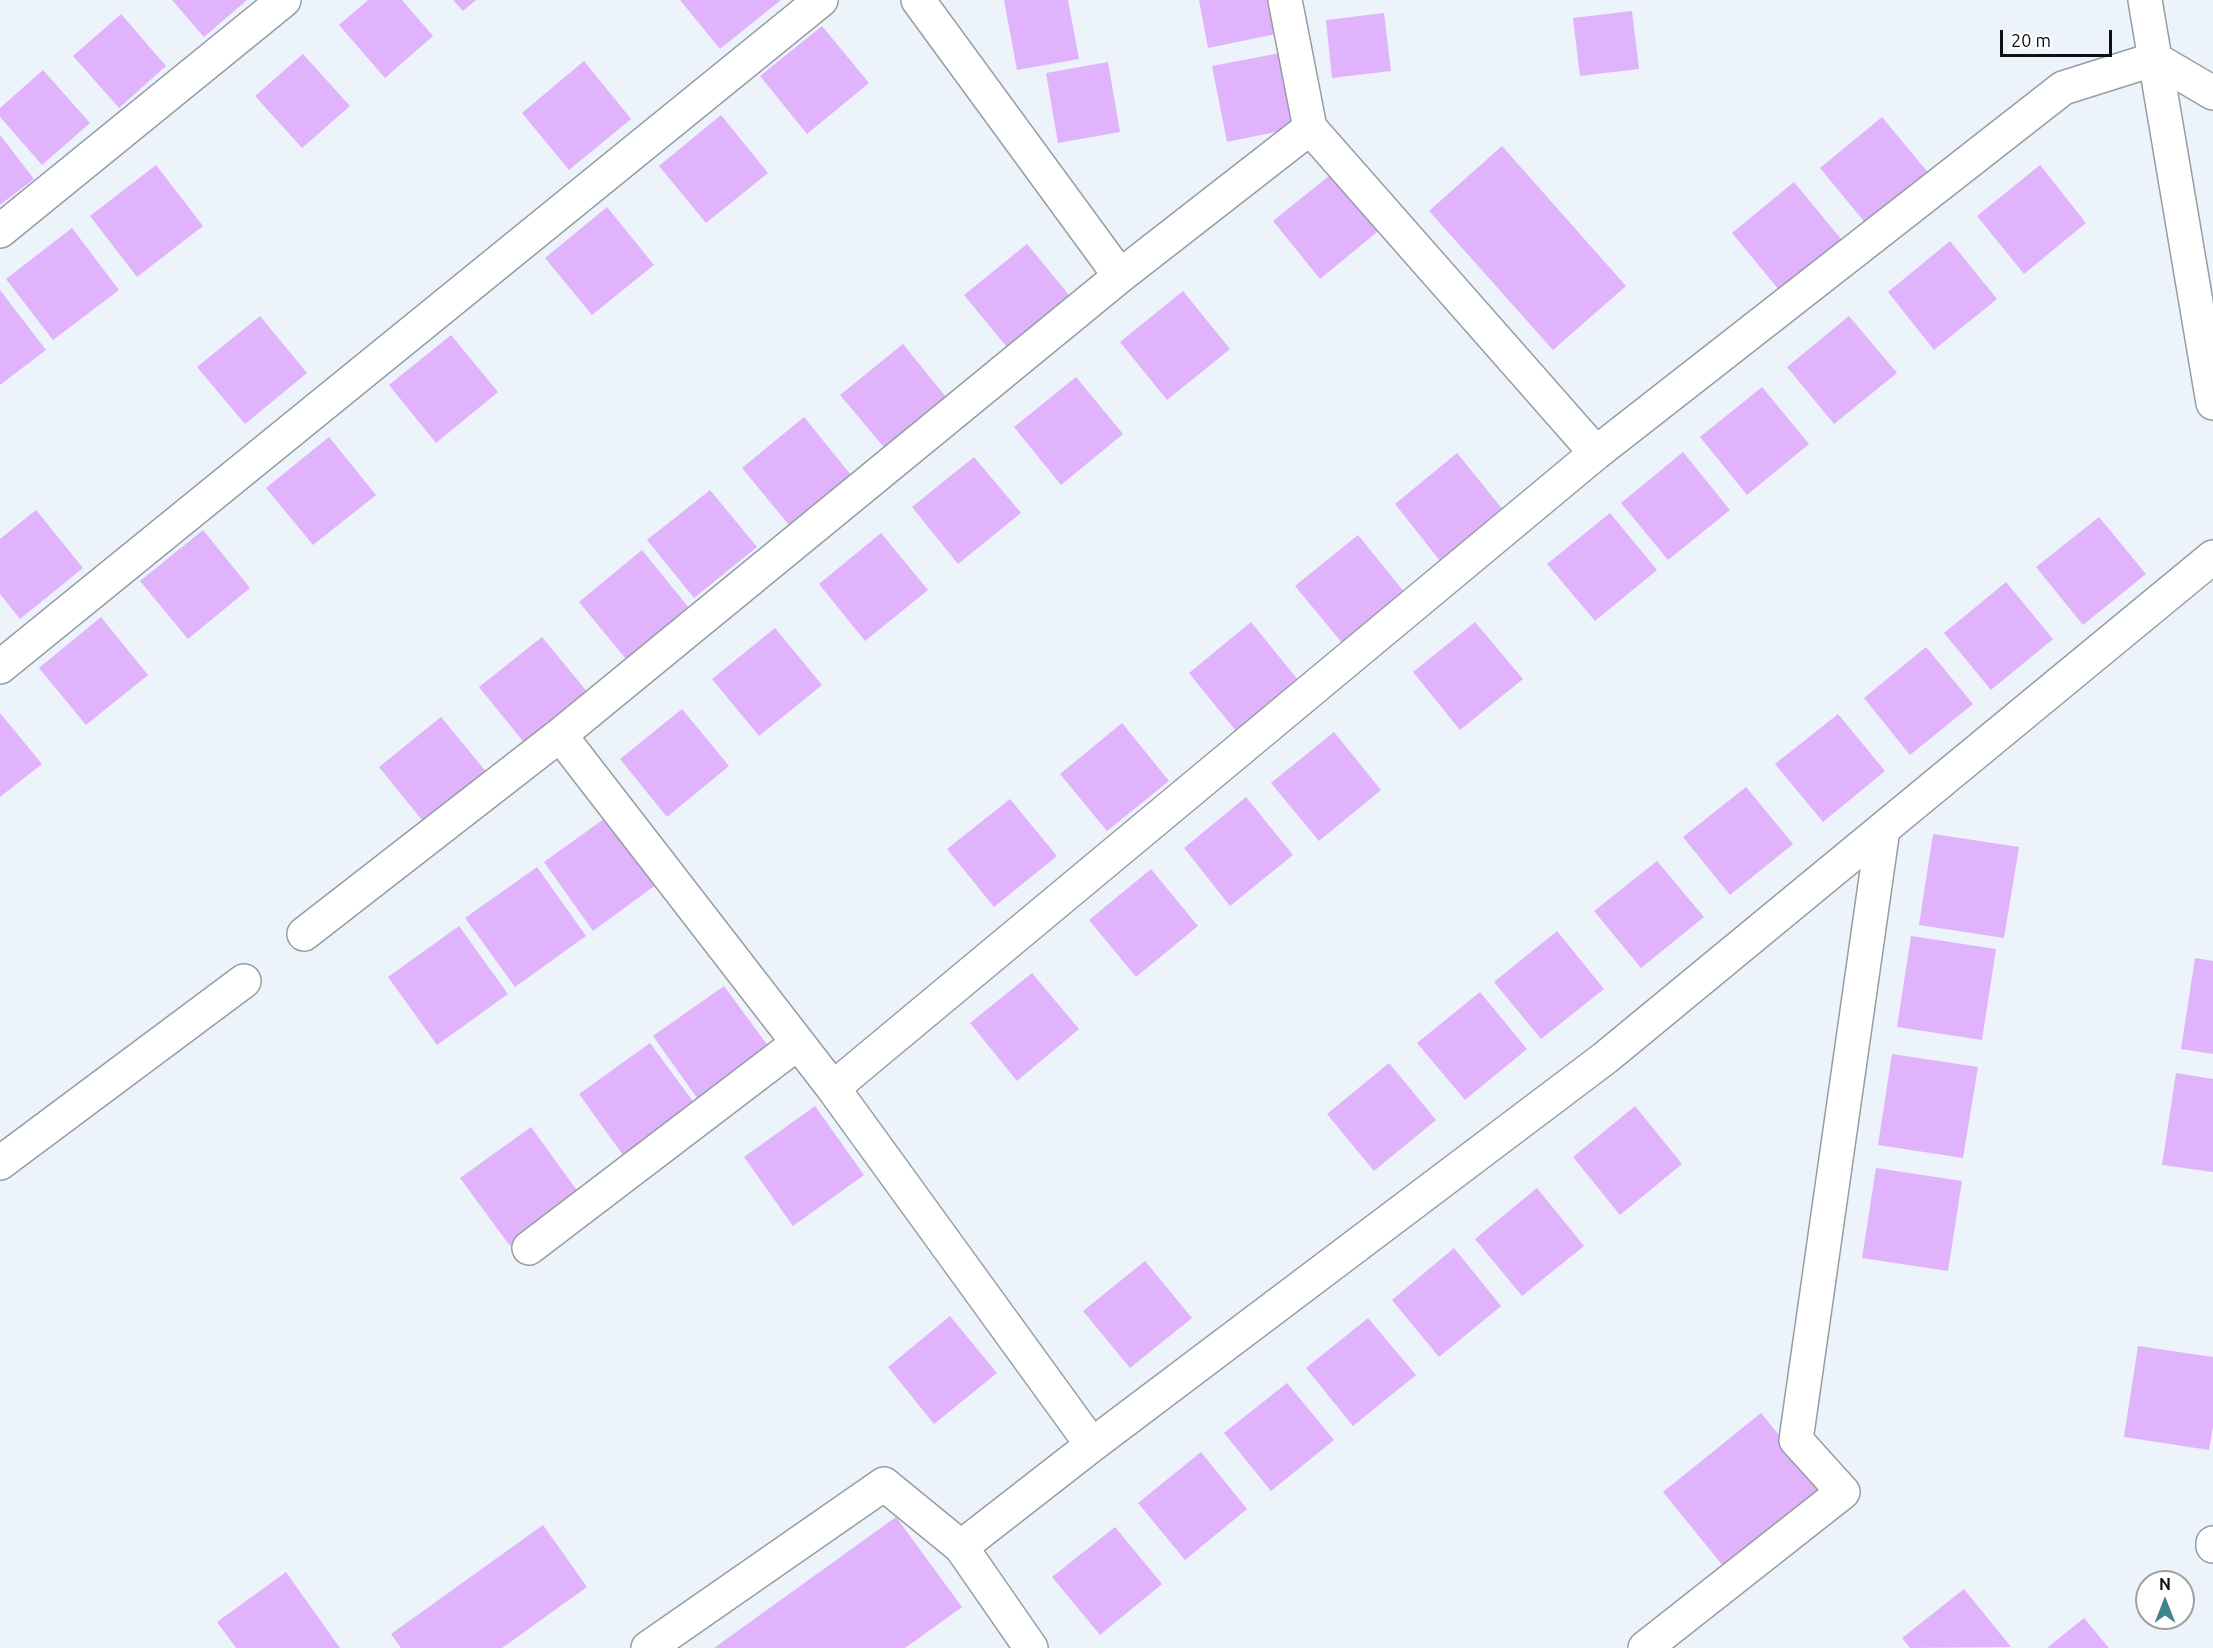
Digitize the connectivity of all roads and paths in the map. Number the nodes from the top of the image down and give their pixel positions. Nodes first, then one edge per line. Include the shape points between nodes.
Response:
1 (284, 0) edge
2 (821, 0) edge
3 (918, 0) edge
4 (1285, 0) edge
5 (2145, 0) edge
6 (2155, 59) junction
7 (2213, 93) edge
8 (1310, 128) junction
9 (0, 231) edge
10 (1120, 276) junction
11 (2213, 403) edge
12 (1596, 453) junction
13 (2213, 557) edge
14 (0, 667) edge
15 (560, 735) junction
16 (1883, 829) junction
17 (304, 934) dead end
18 (244, 981) dead end
19 (798, 1042) junction
20 (833, 1088) junction
21 (0, 1163) edge
22 (529, 1248) dead end
23 (1092, 1445) junction
24 (961, 1547) junction
25 (648, 1648) edge
26 (1031, 1648) edge
27 (1645, 1648) edge

1 - 9 street
2 - 14 street
3 - 10 street
4 - 8 street
5 - 6 street
6 - 7 street
6 - 11 street
6 - 12 street via 2063,88
8 - 10 street
8 - 12 street
10 - 15 street
12 - 20 street
13 - 16 street
15 - 17 street
15 - 19 street
16 - 23 street via 1605,1058
16 - 27 street via 1796,1440 1843,1492
18 - 21 street
19 - 20 street
19 - 22 street
20 - 23 street
23 - 24 street
24 - 25 street via 884,1484
24 - 26 street

